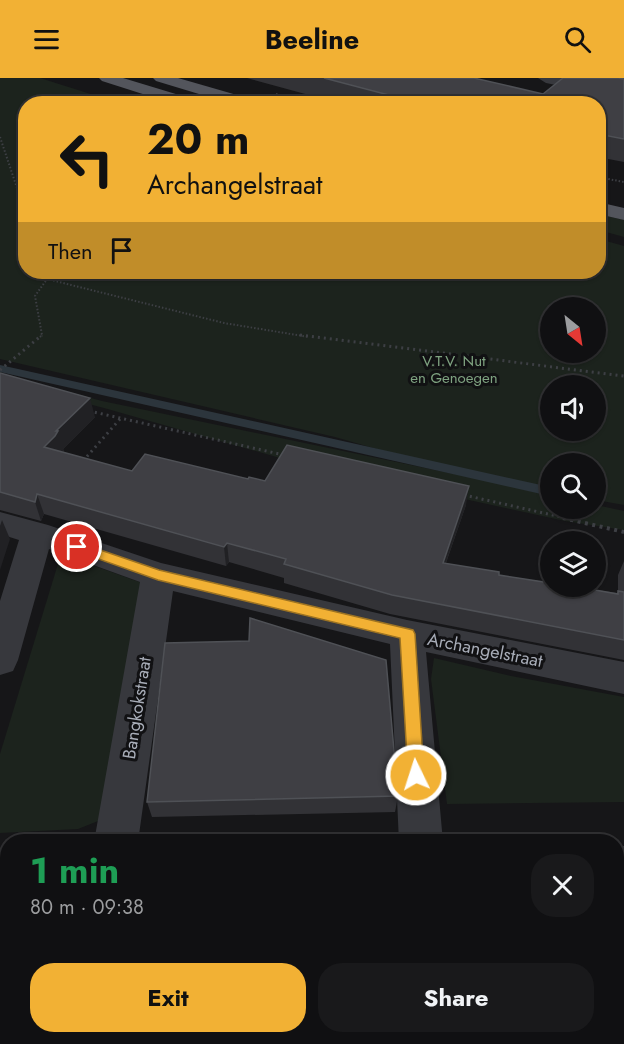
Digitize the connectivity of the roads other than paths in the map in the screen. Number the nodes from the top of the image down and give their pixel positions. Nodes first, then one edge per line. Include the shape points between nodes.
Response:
1 (107, 78) edge
2 (161, 78) edge
3 (546, 78) edge
4 (624, 94) edge
5 (167, 96) edge
6 (224, 96) edge
7 (606, 193) edge
8 (624, 197) edge
9 (606, 210) edge
10 (624, 214) edge
11 (0, 523) edge
12 (37, 533) junction
13 (158, 575) junction
14 (408, 634) junction
15 (0, 660) edge
16 (624, 678) edge
17 (117, 834) edge
18 (420, 834) edge

1 - 5 main road
2 - 6 main road
3 - 4 street
7 - 8 main road
9 - 10 main road
11 - 12 street, Archangelstraat
12 - 13 street, Archangelstraat
12 - 15 street
13 - 14 street, Archangelstraat
13 - 17 street, Bangkokstraat
14 - 16 street, Archangelstraat
14 - 18 street

